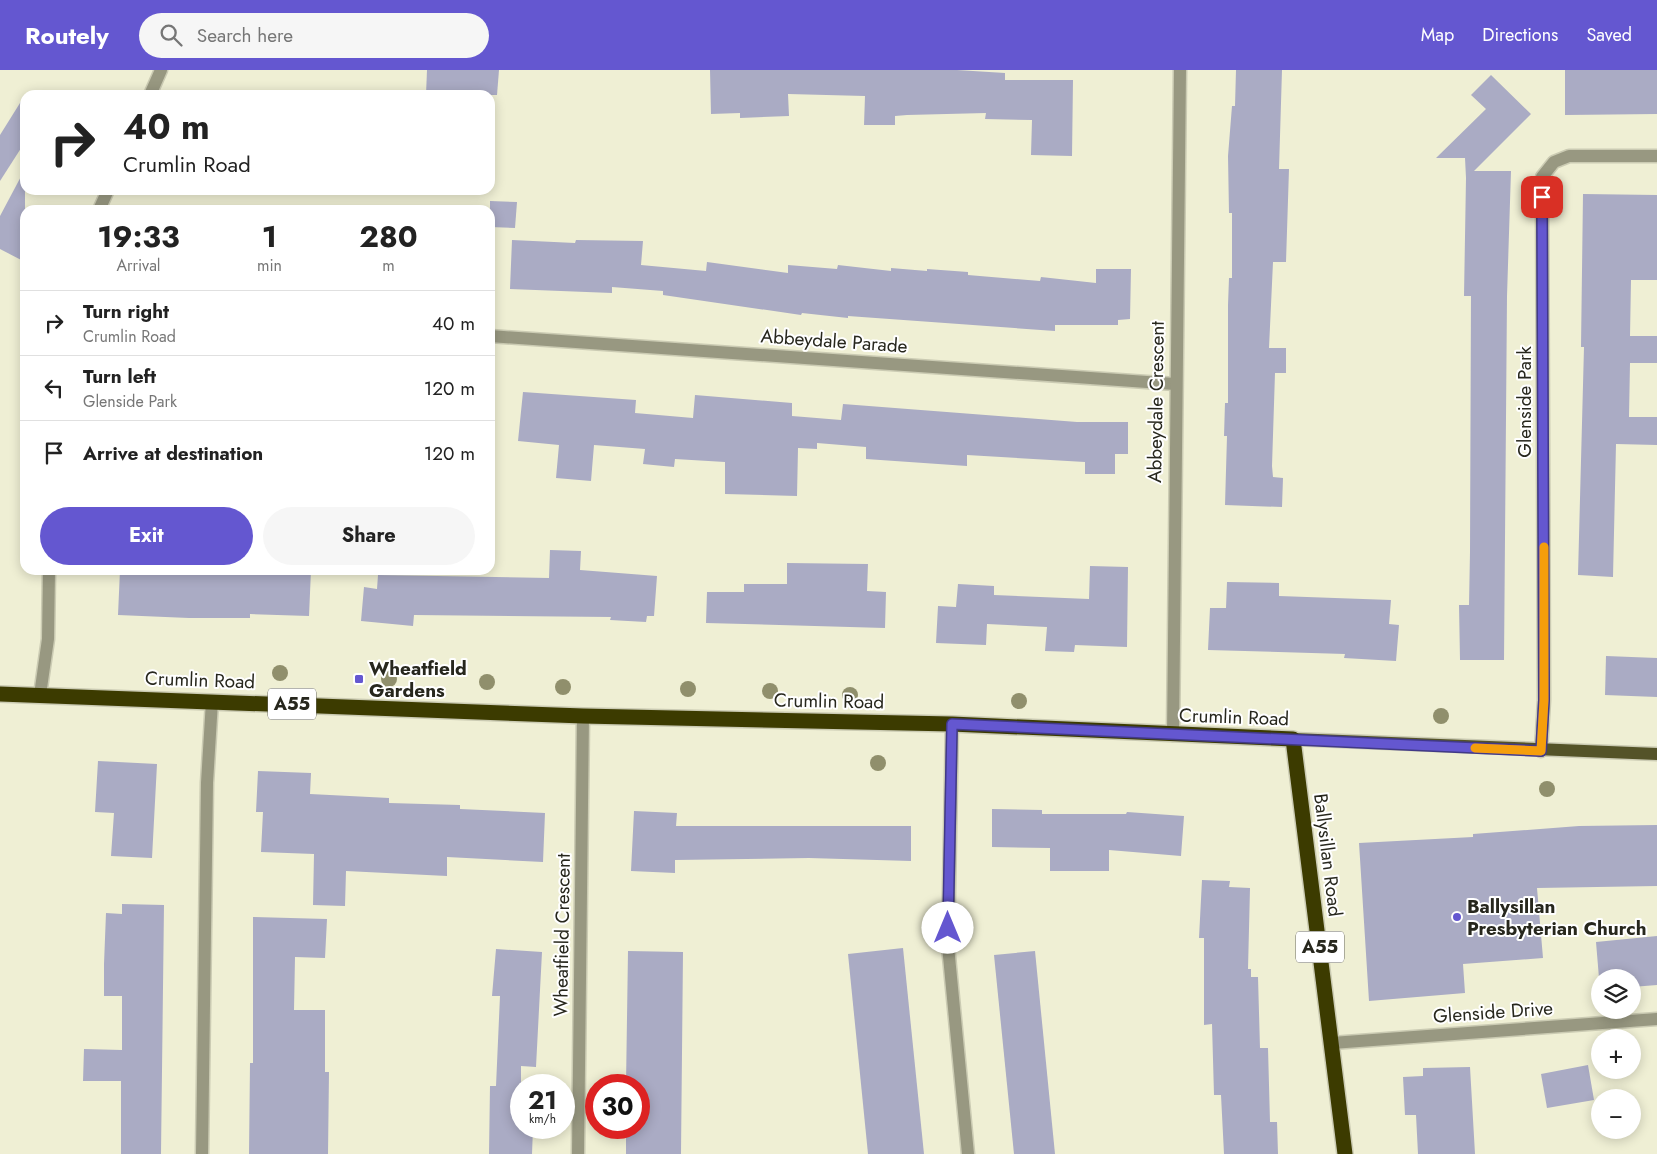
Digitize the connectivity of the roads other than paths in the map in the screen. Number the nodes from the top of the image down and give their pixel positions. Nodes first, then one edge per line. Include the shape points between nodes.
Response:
1 (161, 70) edge
2 (1180, 70) edge
3 (152, 90) edge
4 (1657, 156) edge
5 (495, 336) edge
6 (1175, 384) junction
7 (50, 575) edge
8 (0, 694) edge
9 (40, 695) junction
10 (212, 701) junction
11 (583, 716) junction
12 (952, 724) junction
13 (1173, 735) junction
14 (1293, 739) junction
15 (1541, 751) junction
16 (1657, 754) edge
17 (1657, 1019) edge
18 (1332, 1043) junction
19 (202, 1154) edge
20 (578, 1154) edge
21 (968, 1154) edge
22 (1345, 1154) edge

1 - 3 street
2 - 6 street, Abbeydale Crescent
4 - 15 street, Glenside Park via 1569,156 1554,162 1542,177 1544,700
5 - 6 street, Abbeydale Parade
6 - 13 street, Abbeydale Crescent
7 - 9 street via 48,639
8 - 9 highway, Crumlin Road / A55
9 - 10 highway, Crumlin Road / A55
10 - 11 highway, Crumlin Road / A55
10 - 19 street
11 - 12 highway, Crumlin Road / A55
11 - 20 street, Wheatfield Crescent
12 - 13 highway, Crumlin Road / A55
12 - 21 street via 948,946
13 - 14 highway, Crumlin Road / A55
14 - 15 main road, Crumlin Road
14 - 18 highway, Ballysillan Road / A55
15 - 16 main road, Crumlin Road
17 - 18 street, Glenside Drive
18 - 22 highway, Ballysillan Road / A55

